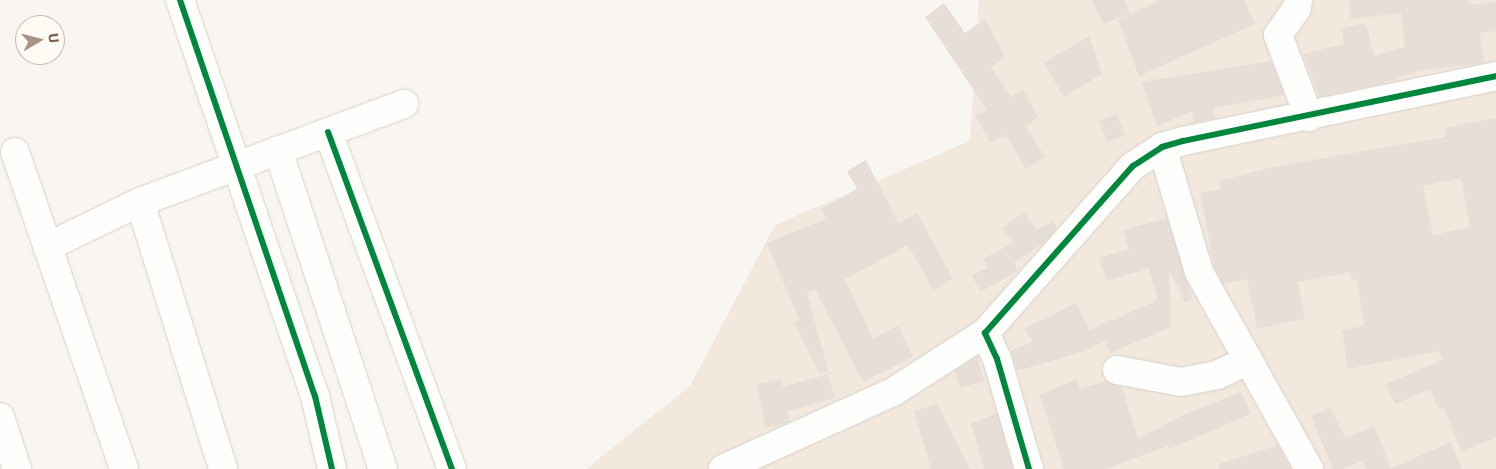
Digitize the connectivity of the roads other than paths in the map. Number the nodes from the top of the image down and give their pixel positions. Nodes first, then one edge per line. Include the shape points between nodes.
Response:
1 (180, 0) edge
2 (1298, 0) edge
3 (1496, 76) edge
4 (404, 104) dead end
5 (1309, 117) junction
6 (328, 132) junction
7 (1162, 147) junction
8 (278, 150) junction
9 (15, 152) dead end
10 (236, 166) junction
11 (140, 202) junction
12 (47, 248) junction
13 (985, 333) junction
14 (1249, 360) junction
15 (1117, 370) dead end
16 (0, 417) edge
17 (17, 469) edge
18 (124, 469) edge
19 (223, 469) edge
20 (332, 469) edge
21 (383, 469) edge
22 (452, 469) edge
23 (723, 469) edge
24 (1029, 469) edge
25 (1310, 469) edge

1 - 10 street
2 - 5 street via 1278,34
3 - 5 street
4 - 6 street
5 - 7 street
6 - 8 street
6 - 22 street
7 - 13 street via 1121,176
7 - 14 street via 1199,272
8 - 10 street
8 - 21 street
9 - 12 street
10 - 11 street
10 - 20 street via 315,396
11 - 12 street
11 - 19 street
12 - 18 street
13 - 23 street via 893,392
13 - 24 street via 998,359
14 - 15 street via 1217,374 1181,382
14 - 25 street
16 - 17 street

